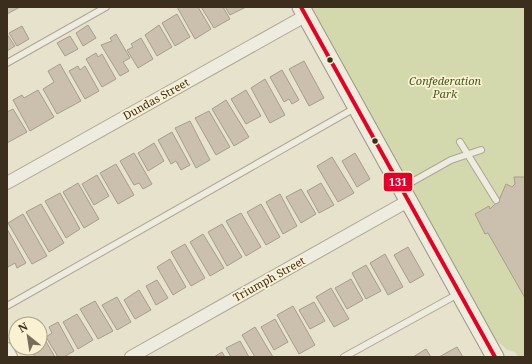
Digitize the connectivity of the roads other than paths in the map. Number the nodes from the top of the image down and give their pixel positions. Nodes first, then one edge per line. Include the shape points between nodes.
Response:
1 (106, 7) edge
2 (303, 11) edge
3 (7, 63) edge
4 (356, 107) junction
5 (460, 142) dead end
6 (481, 150) dead end
7 (468, 155) junction
8 (7, 183) edge
9 (404, 194) junction
10 (496, 200) dead end
11 (460, 293) junction
12 (7, 306) edge
13 (7, 349) edge
14 (11, 357) edge
15 (131, 357) edge
16 (344, 357) edge
17 (495, 357) edge

1 - 3 lane
2 - 4 street
2 - 8 street, Dundas Street
4 - 9 street
4 - 12 lane
5 - 7 lane
6 - 7 lane
7 - 9 lane via 451,160
7 - 10 lane
9 - 11 street
9 - 15 street, Triumph Street
11 - 16 lane
11 - 17 street
13 - 14 street

